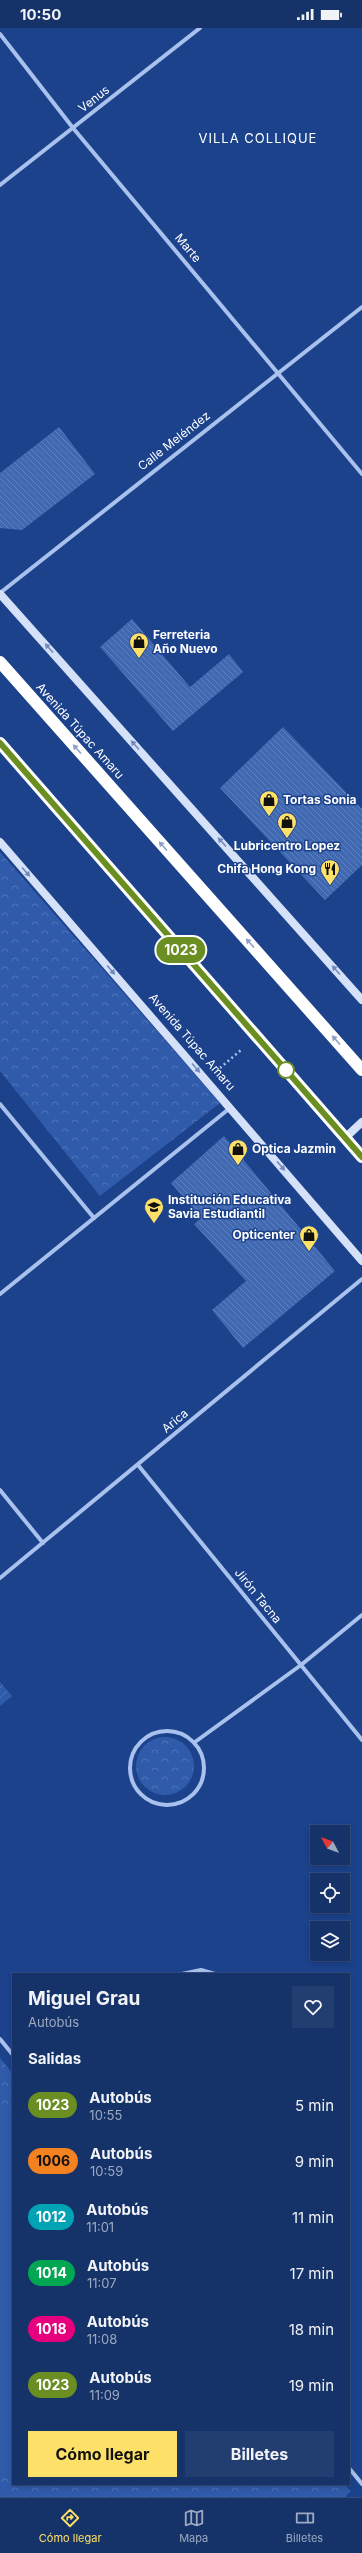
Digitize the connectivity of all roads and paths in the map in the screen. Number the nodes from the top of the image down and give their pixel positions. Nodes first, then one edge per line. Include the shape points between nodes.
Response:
1 (200, 28) edge
2 (0, 34) edge
3 (73, 128) junction
4 (0, 185) edge
5 (362, 307) edge
6 (278, 372) junction
7 (362, 474) edge
8 (0, 593) edge
9 (0, 662) edge
10 (0, 743) edge
11 (0, 842) edge
12 (362, 1000) edge
13 (256, 1037) junction
14 (362, 1070) edge
15 (206, 1080) junction
16 (0, 1104) edge
17 (231, 1108) junction
18 (362, 1122) edge
19 (345, 1138) junction
20 (362, 1157) edge
21 (94, 1218) junction
22 (362, 1261) edge
23 (362, 1280) edge
24 (0, 1294) edge
25 (138, 1465) junction
26 (0, 1490) edge
27 (43, 1543) junction
28 (0, 1578) edge
29 (362, 1615) edge
30 (300, 1665) junction
31 (362, 1740) edge
32 (195, 1742) junction
33 (187, 1973) edge
34 (212, 1973) edge
35 (0, 2039) edge
36 (12, 2054) edge
37 (350, 2469) edge
38 (362, 2484) edge

1 - 3 street, Venus
2 - 3 street, Marte
3 - 4 street, Venus
3 - 6 street, Marte
5 - 6 street, Calle Meléndez
6 - 7 street, Marte
6 - 8 street, Calle Meléndez
12 -> 8 street
14 -> 9 highway, Avenida Túpac Amaru
10 - 13 highway
11 -> 15 street, Avenida Túpac Amaru
13 - 15 path
13 - 19 highway
15 - 17 street, Avenida Túpac Amaru
16 - 21 street
17 - 21 street
17 -> 22 street, Avenida Túpac Amaru
18 - 19 street
19 - 20 highway
21 - 24 street
23 - 25 street, Arica
25 - 27 street, Arica
25 - 30 street, Jirón Tacna
26 - 27 street
27 - 28 street, Arica
29 - 30 street
30 - 31 street, Jirón Tacna
30 - 32 street
32 - 32 street via 201,1753 203,1777 189,1798 166,1805 154,1803 143,1797 135,1787 130,1770 133,1752 140,1742 150,1734 162,1731 174,1731
33 - 34 street via 201,1970
35 - 36 street
37 - 38 street

